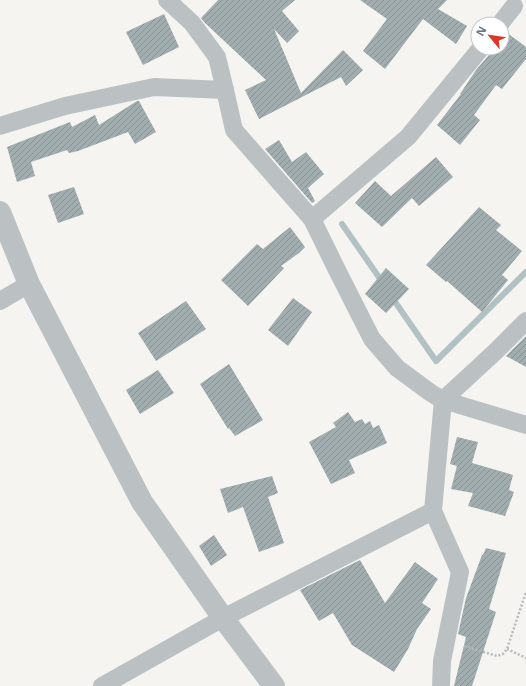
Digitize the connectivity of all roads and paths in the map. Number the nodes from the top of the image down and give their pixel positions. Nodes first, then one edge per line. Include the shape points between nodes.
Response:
1 (167, 0) edge
2 (517, 7) edge
3 (508, 16) edge
4 (474, 56) edge
5 (225, 90) junction
6 (0, 126) edge
7 (0, 212) edge
8 (312, 219) junction
9 (29, 284) junction
10 (0, 301) edge
11 (526, 321) edge
12 (443, 400) junction
13 (526, 425) edge
14 (434, 511) junction
15 (526, 592) edge
16 (223, 618) junction
17 (445, 640) junction
18 (507, 649) junction
19 (526, 658) edge
20 (102, 686) edge
21 (274, 686) edge
22 (441, 686) edge

1 - 5 street via 192,23 217,57
2 - 3 street
4 - 8 street via 408,137
5 - 6 street via 154,87 65,106
5 - 8 street via 234,130
7 - 9 street
8 - 12 street via 372,339 397,368
9 - 10 street
9 - 16 street via 142,502
11 - 12 street
12 - 13 street
12 - 14 street
14 - 16 street
14 - 17 street via 460,572
15 - 18 path
16 - 20 street
16 - 21 street
17 - 18 path via 497,656
17 - 22 street
18 - 19 path

